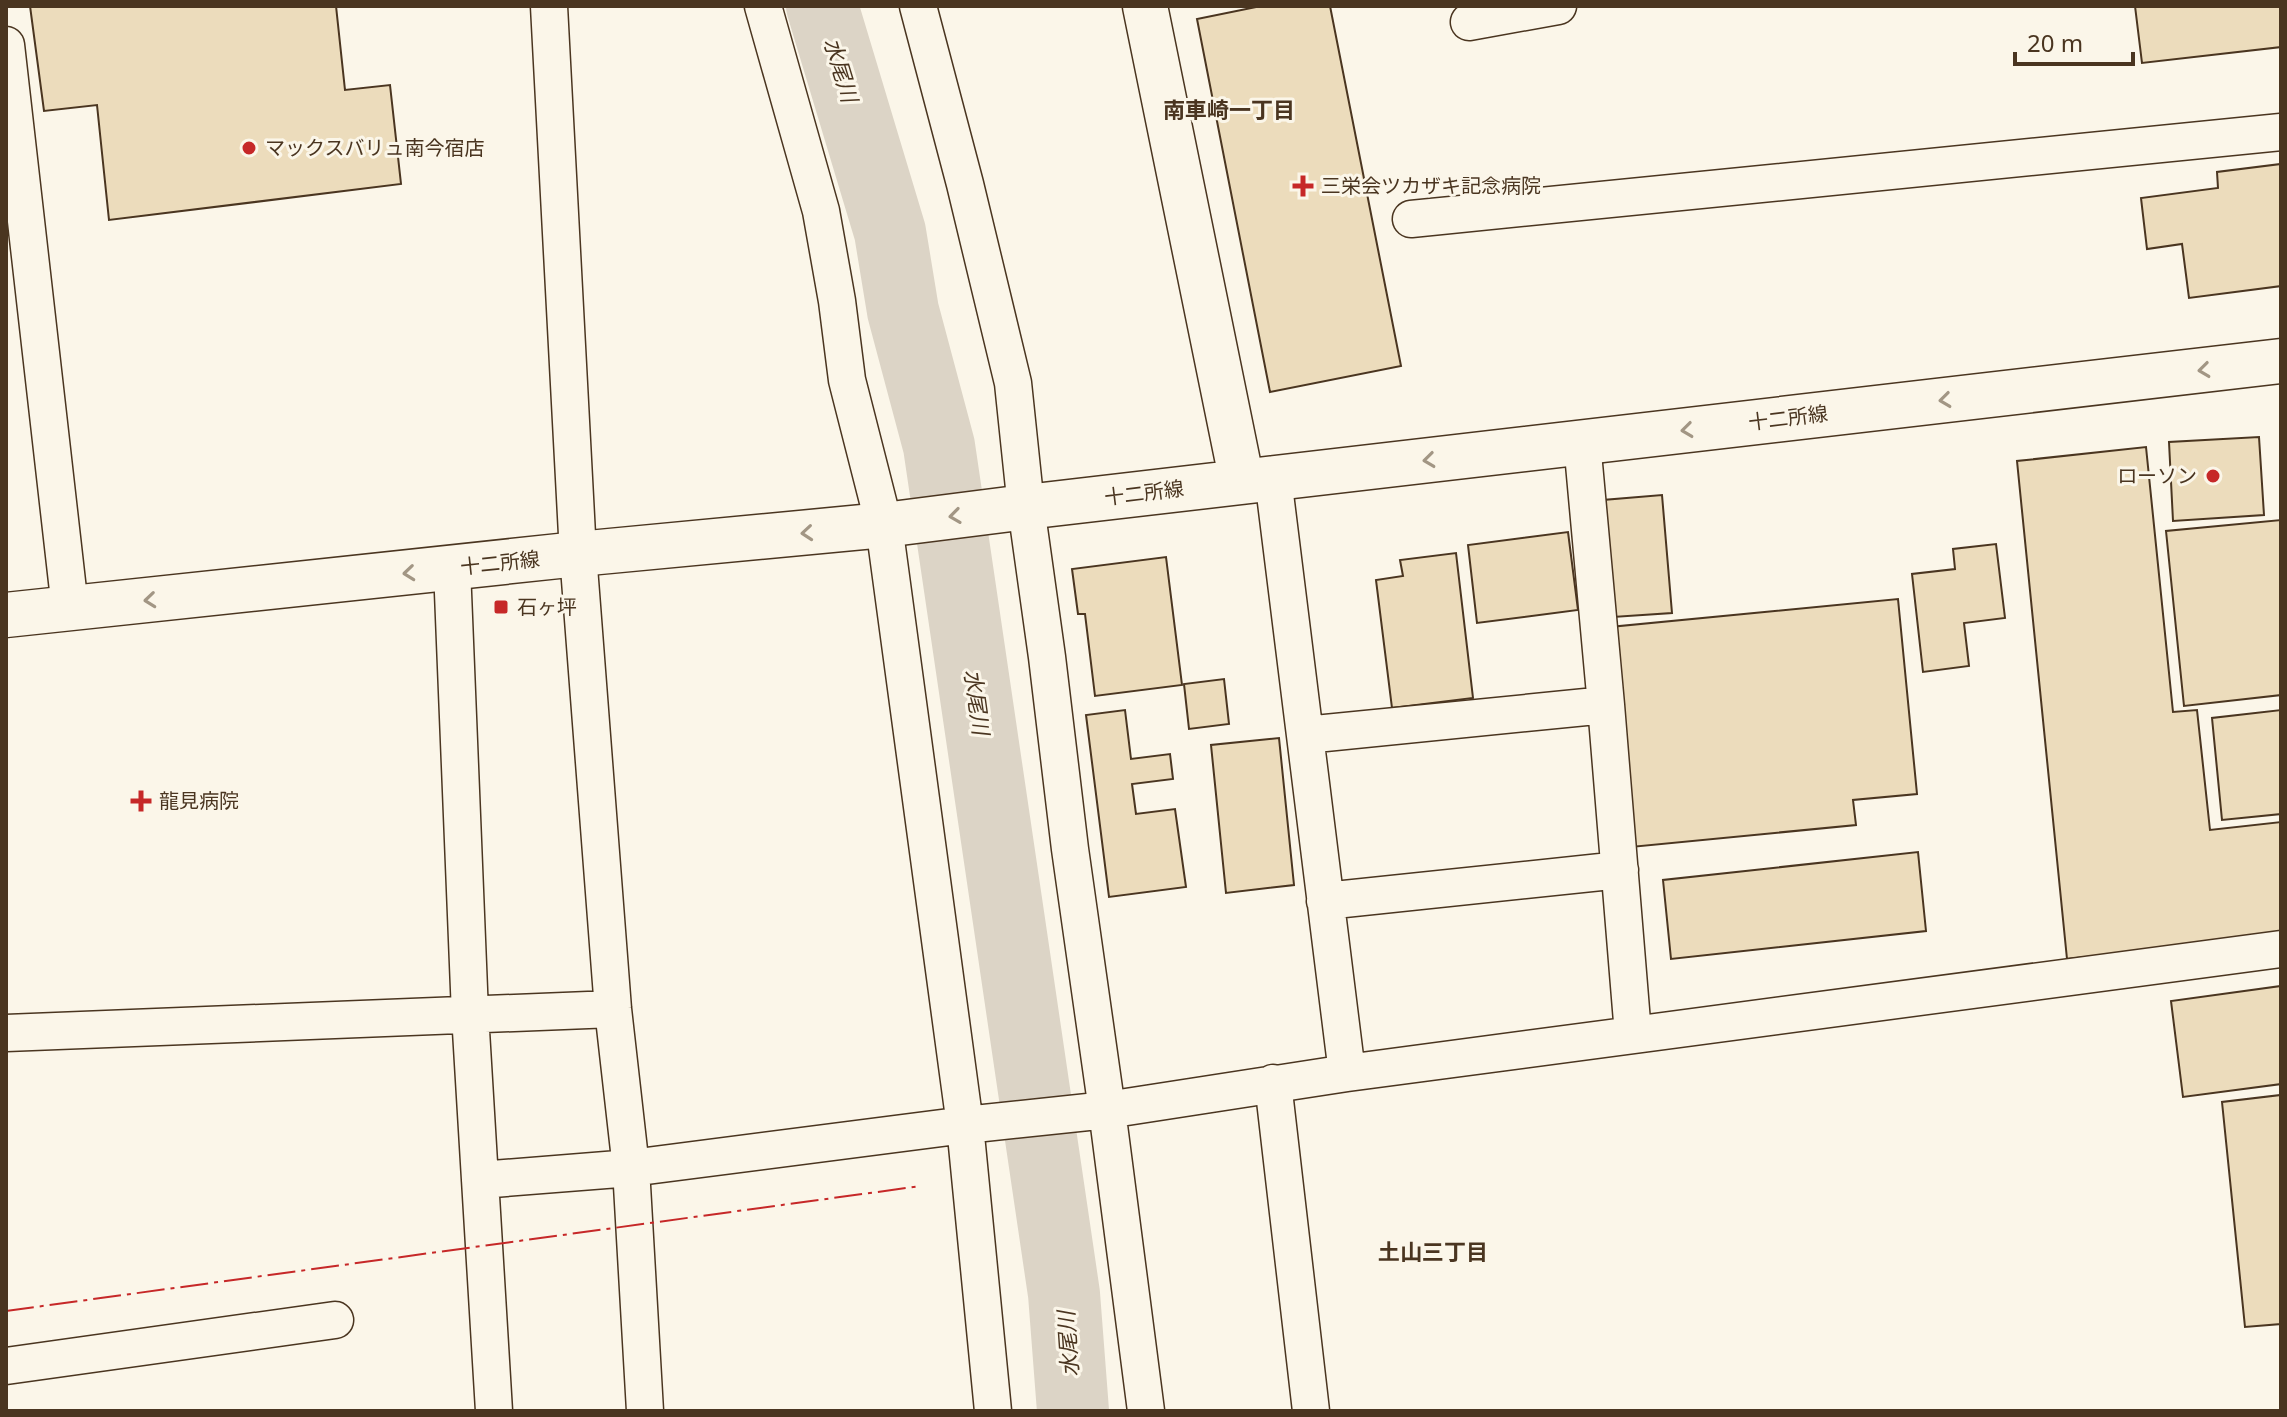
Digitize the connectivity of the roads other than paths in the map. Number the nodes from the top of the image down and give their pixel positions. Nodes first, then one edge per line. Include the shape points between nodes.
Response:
1 (549, 6) edge
2 (763, 6) edge
3 (918, 6) edge
4 (1145, 6) edge
5 (1558, 6) edge
6 (1469, 22) dead end
7 (6, 45) edge
8 (2281, 132) edge
9 (1411, 219) dead end
10 (2281, 361) edge
11 (1582, 442) junction
12 (1258, 480) junction
13 (1026, 507) junction
14 (884, 525) junction
15 (578, 554) junction
16 (452, 568) junction
17 (70, 608) junction
18 (6, 615) edge
19 (1606, 705) junction
20 (1305, 735) junction
21 (1620, 870) junction
22 (1325, 901) junction
23 (2281, 949) edge
24 (613, 1009) junction
25 (470, 1014) junction
26 (6, 1033) edge
27 (1633, 1034) junction
28 (1347, 1073) junction
29 (1273, 1083) junction
30 (1107, 1110) junction
31 (965, 1125) junction
32 (631, 1168) junction
33 (480, 1180) junction
34 (335, 1320) dead end
35 (6, 1366) edge
36 (494, 1411) edge
37 (645, 1411) edge
38 (993, 1411) edge
39 (1146, 1411) edge
40 (1311, 1411) edge

1 - 15 street
2 - 14 street via 821,211 847,380
3 - 13 street via 1013,383
4 - 12 street
5 - 6 street
7 - 17 street
8 - 9 street
10 -> 11 street, 十二所線
11 -> 12 street, 十二所線
11 - 19 street
12 - 13 street, 十二所線
12 - 20 street
13 -> 14 street, 十二所線
13 - 30 street
14 -> 15 street, 十二所線
14 - 31 street
15 - 16 street, 十二所線
15 - 24 street
16 -> 17 street, 十二所線
16 - 25 street
17 - 18 street, 十二所線
19 - 20 street
19 - 21 street
20 - 22 street
21 - 22 street
21 - 27 street
22 - 28 street
23 - 27 street
24 - 25 street
24 - 32 street
25 - 26 street
25 - 33 street
27 - 28 street
28 - 29 street
29 - 30 street
29 - 40 street
30 - 31 street
30 - 39 street
31 - 32 street
31 - 38 street
32 - 33 street
32 - 37 street
33 - 36 street
34 - 35 street

